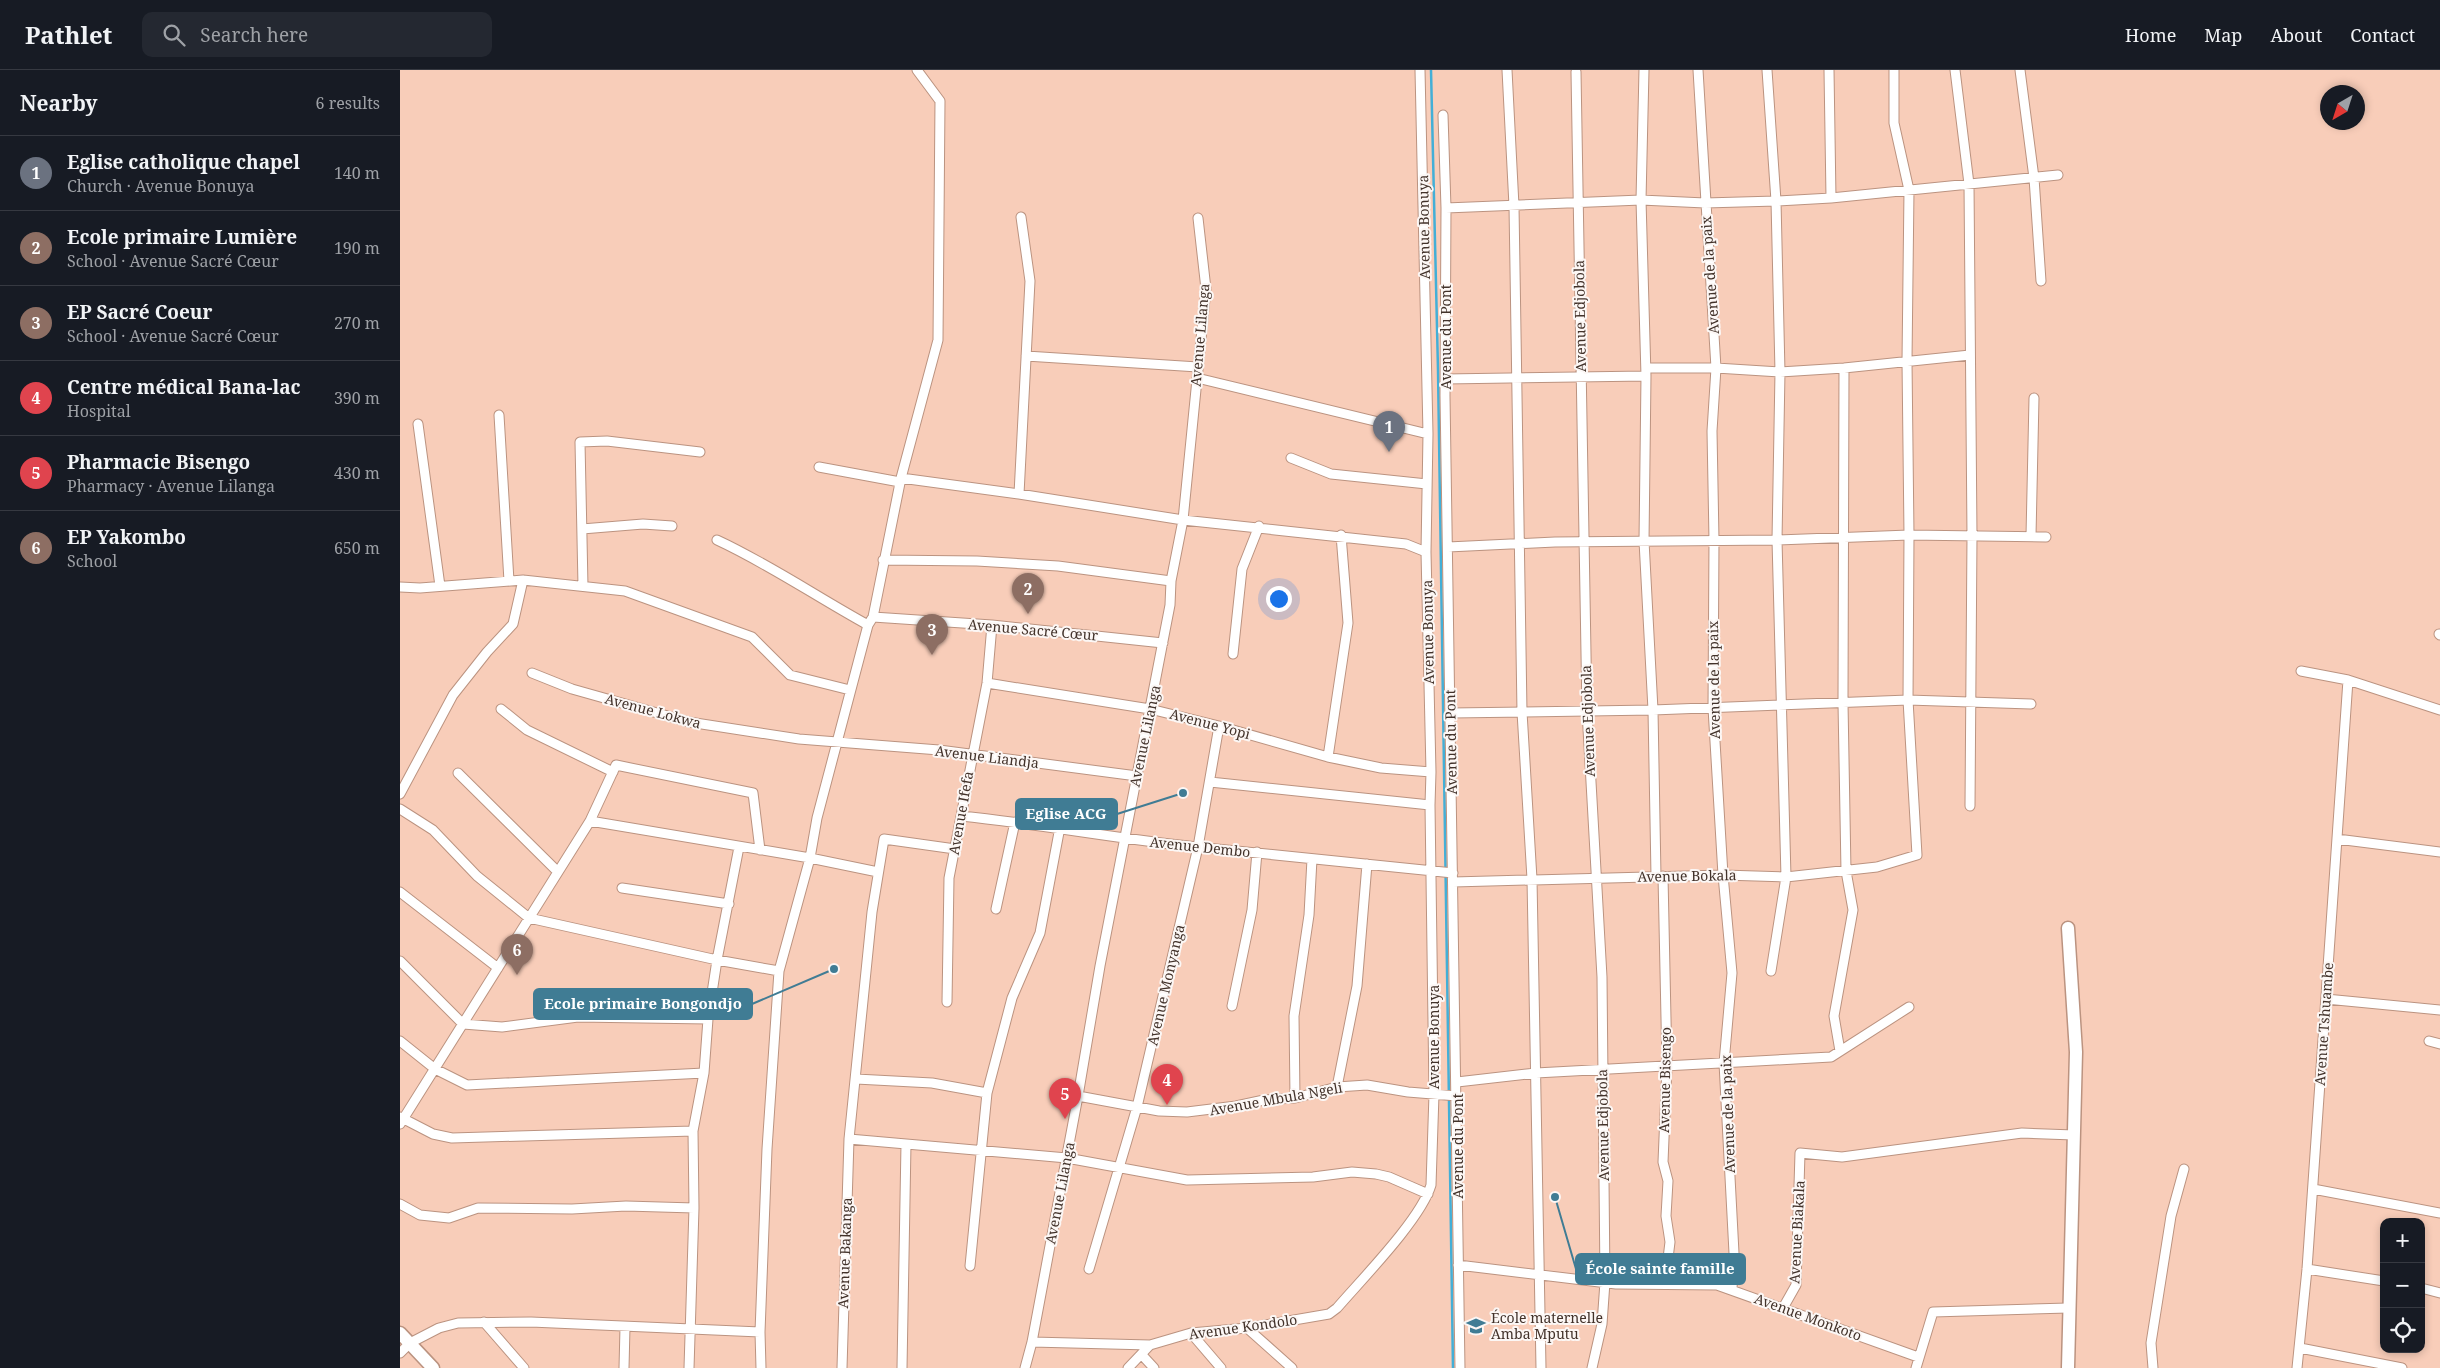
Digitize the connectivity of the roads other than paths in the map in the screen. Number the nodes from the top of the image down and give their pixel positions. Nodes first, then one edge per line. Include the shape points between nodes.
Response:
1 (917, 70) edge
2 (1420, 70) edge
3 (1508, 70) edge
4 (1644, 70) edge
5 (1698, 70) edge
6 (1767, 70) edge
7 (1829, 70) edge
8 (1894, 70) edge
9 (1955, 70) edge
10 (2020, 70) edge
11 (1576, 72) dead end
12 (1443, 115) dead end
13 (2058, 175) dead end
14 (2034, 178) junction
15 (1969, 184) junction
16 (1909, 190) junction
17 (1831, 198) junction
18 (1641, 200) junction
19 (1776, 201) junction
20 (1578, 203) junction
21 (1705, 203) junction
22 (1514, 206) junction
23 (1446, 208) junction
24 (1021, 218) dead end
25 (1198, 218) dead end
26 (2041, 281) dead end
27 (1970, 355) junction
28 (1026, 356) junction
29 (1907, 361) junction
30 (1198, 367) junction
31 (1716, 368) junction
32 (1844, 368) junction
33 (1646, 372) junction
34 (1780, 372) junction
35 (1197, 378) junction
36 (1517, 378) junction
37 (1582, 378) junction
38 (1445, 379) junction
39 (2034, 398) dead end
40 (499, 415) dead end
41 (418, 424) dead end
42 (1428, 434) junction
43 (700, 452) dead end
44 (1290, 458) dead end
45 (819, 467) dead end
46 (900, 480) junction
47 (1427, 484) junction
48 (1019, 494) junction
49 (1183, 520) junction
50 (672, 526) dead end
51 (1259, 526) junction
52 (582, 529) junction
53 (1342, 535) junction
54 (1910, 535) junction
55 (1972, 536) junction
56 (2031, 536) junction
57 (2046, 537) dead end
58 (1845, 538) junction
59 (717, 540) dead end
60 (1714, 540) junction
61 (1777, 540) junction
62 (1644, 541) junction
63 (1582, 542) junction
64 (1519, 543) junction
65 (1448, 547) junction
66 (1426, 552) junction
67 (883, 560) junction
68 (523, 580) junction
69 (509, 581) junction
70 (1171, 581) junction
71 (440, 586) junction
72 (583, 586) junction
73 (400, 587) edge
74 (870, 621) junction
75 (992, 625) junction
76 (1163, 643) junction
77 (1233, 654) dead end
78 (2301, 672) dead end
79 (532, 673) dead end
80 (2348, 680) junction
81 (987, 683) junction
82 (850, 690) junction
83 (1908, 700) junction
84 (1971, 701) junction
85 (1843, 703) junction
86 (2031, 704) dead end
87 (1782, 705) junction
88 (1713, 708) junction
89 (501, 709) dead end
90 (1150, 709) junction
91 (1653, 710) junction
92 (2440, 710) edge
93 (1587, 711) junction
94 (1522, 712) junction
95 (1451, 713) junction
96 (1219, 726) junction
97 (838, 743) junction
98 (972, 754) junction
99 (1328, 757) junction
100 (613, 772) junction
101 (1431, 772) junction
102 (458, 773) dead end
103 (1137, 776) junction
104 (1210, 782) junction
105 (400, 794) edge
106 (1430, 805) junction
107 (1970, 806) dead end
108 (400, 809) edge
109 (961, 816) junction
110 (590, 821) junction
111 (1015, 822) junction
112 (1060, 827) junction
113 (1125, 838) junction
114 (2337, 839) junction
115 (739, 847) junction
116 (1198, 847) junction
117 (955, 849) junction
118 (760, 850) junction
119 (1257, 852) junction
120 (2440, 852) edge
121 (810, 858) junction
122 (1312, 859) junction
123 (1367, 864) junction
124 (1846, 871) junction
125 (558, 872) junction
126 (878, 872) junction
127 (1446, 874) junction
128 (1723, 875) junction
129 (1659, 876) junction
130 (1596, 877) junction
131 (1786, 877) junction
132 (1532, 879) junction
133 (622, 888) dead end
134 (400, 892) edge
135 (730, 904) junction
136 (996, 909) dead end
137 (529, 918) junction
138 (2068, 928) dead end
139 (717, 960) junction
140 (400, 962) edge
141 (498, 968) junction
142 (779, 971) junction
143 (1772, 971) dead end
144 (2326, 999) junction
145 (947, 1002) dead end
146 (1232, 1006) dead end
147 (1909, 1007) dead end
148 (2440, 1010) edge
149 (708, 1019) junction
150 (463, 1024) junction
151 (400, 1041) edge
152 (2429, 1041) dead end
153 (2440, 1044) edge
154 (1840, 1051) junction
155 (1724, 1062) junction
156 (1667, 1066) junction
157 (435, 1069) junction
158 (1602, 1071) junction
159 (704, 1073) junction
160 (1536, 1073) junction
161 (856, 1079) junction
162 (1457, 1082) junction
163 (1337, 1087) junction
164 (988, 1093) junction
165 (1447, 1095) junction
166 (1078, 1096) junction
167 (1295, 1098) junction
168 (1138, 1107) junction
169 (401, 1120) edge
170 (693, 1131) junction
171 (2074, 1135) junction
172 (849, 1139) junction
173 (906, 1144) junction
174 (980, 1152) junction
175 (1067, 1158) junction
176 (1118, 1168) junction
177 (2184, 1169) dead end
178 (2313, 1189) junction
179 (1428, 1194) junction
180 (400, 1204) edge
181 (694, 1208) junction
182 (2440, 1213) edge
183 (970, 1266) dead end
184 (1458, 1266) junction
185 (1089, 1269) dead end
186 (2307, 1269) junction
187 (1538, 1273) junction
188 (2380, 1280) edge
189 (1605, 1282) junction
190 (1665, 1283) junction
191 (1732, 1289) junction
192 (2425, 1289) edge
193 (2440, 1294) edge
194 (2068, 1306) junction
195 (1783, 1308) junction
196 (484, 1322) junction
197 (625, 1327) junction
198 (1247, 1328) junction
199 (690, 1330) junction
200 (760, 1332) junction
201 (400, 1333) edge
202 (1191, 1333) junction
203 (1032, 1342) junction
204 (410, 1343) junction
205 (1150, 1345) junction
206 (2300, 1348) junction
207 (400, 1352) edge
208 (1142, 1356) junction
209 (1918, 1357) junction
210 (433, 1368) edge
211 (524, 1368) edge
212 (624, 1368) edge
213 (690, 1368) edge
214 (761, 1368) edge
215 (842, 1368) edge
216 (902, 1368) edge
217 (1025, 1368) edge
218 (1128, 1368) edge
219 (1154, 1368) edge
220 (1221, 1368) edge
221 (1292, 1368) edge
222 (1460, 1368) edge
223 (1541, 1368) edge
224 (1592, 1368) edge
225 (1916, 1368) edge
226 (2068, 1368) edge
227 (2153, 1368) edge
228 (2298, 1368) edge
229 (2402, 1368) edge

1 - 46 street via 940,101 938,340
2 - 42 street, Avenue Bonuya
3 - 22 street
4 - 18 street, Avenue Bisengo
5 - 21 street, Avenue de la paix
6 - 19 street
7 - 17 street
8 - 16 street via 1894,123
9 - 15 street
10 - 14 street
11 - 20 street, Avenue Edjobola
12 - 23 street, Avenue du Pont
13 - 14 street
14 - 15 street
14 - 26 street
15 - 16 street
15 - 27 street
16 - 17 street
16 - 29 street
17 - 19 street
18 - 20 street
18 - 21 street
18 - 33 street, Avenue Bisengo
19 - 21 street
19 - 34 street
20 - 22 street
20 - 37 street, Avenue Edjobola
21 - 31 street, Avenue de la paix
22 - 23 street
22 - 36 street
23 - 38 street, Avenue du Pont
24 - 28 street via 1030,281
25 - 30 street, Avenue Lilanga via 1206,289
27 - 29 street
27 - 55 street
28 - 30 street
28 - 48 street
29 - 32 street
29 - 54 street
30 - 35 street, Avenue Lilanga
31 - 33 street
31 - 34 street
31 - 60 street, Avenue de la paix via 1712,431
32 - 34 street
32 - 58 street
33 - 37 street
33 - 62 street, Avenue Bisengo
34 - 61 street
35 - 42 street
35 - 49 street, Avenue Lilanga
36 - 37 street
36 - 38 street
36 - 64 street
37 - 63 street, Avenue Edjobola
38 - 65 street, Avenue du Pont
39 - 56 street
40 - 69 street
41 - 71 street
42 - 47 street, Avenue Bonuya
43 - 52 street via 607,441 580,442
44 - 47 street via 1330,474
45 - 46 street
46 - 48 street
46 - 67 street
47 - 66 street, Avenue Bonuya
48 - 49 street
49 - 51 street
49 - 70 street, Avenue Lilanga
50 - 52 street via 643,524
51 - 53 street
51 - 77 street via 1242,568
52 - 72 street
53 - 66 street via 1406,544
53 - 99 street via 1348,623
54 - 55 street
54 - 58 street
54 - 83 street
55 - 56 street
55 - 84 street
56 - 57 street
58 - 61 street
58 - 85 street
59 - 74 street via 750,555 812,594
60 - 61 street
60 - 62 street
60 - 88 street, Avenue de la paix
61 - 87 street
62 - 63 street
62 - 91 street, Avenue Bisengo
63 - 64 street
63 - 93 street, Avenue Edjobola
64 - 65 street
64 - 94 street
65 - 95 street, Avenue du Pont
66 - 101 street, Avenue Bonuya
67 - 70 street via 1058,566
67 - 74 street
68 - 69 street
68 - 72 street
68 - 105 street via 513,624 453,695
69 - 71 street
70 - 76 street, Avenue Lilanga
71 - 73 street
72 - 82 street via 624,591 752,637 790,675
74 - 75 street, Avenue Sacré Cœur
74 - 82 street
75 - 76 street, Avenue Sacré Cœur
75 - 81 street, Avenue Ifefa
76 - 90 street, Avenue Lilanga
78 - 80 street
79 - 97 street, Avenue Lokwa via 572,689 689,722
80 - 92 street
80 - 114 street, Avenue Tshuambe
81 - 90 street, Avenue Yopi
81 - 98 street, Avenue Ifefa
82 - 97 street
83 - 84 street
83 - 85 street
83 - 124 street, Avenue Bokala via 1917,855 1876,868
84 - 86 street
84 - 107 street
85 - 87 street
85 - 124 street
87 - 88 street
87 - 131 street
88 - 91 street
88 - 128 street, Avenue de la paix
89 - 100 street via 527,730
90 - 96 street, Avenue Yopi
90 - 103 street, Avenue Lilanga
91 - 93 street
91 - 129 street, Avenue Bisengo
93 - 94 street
93 - 130 street, Avenue Edjobola
94 - 95 street
94 - 132 street
95 - 127 street, Avenue du Pont
96 - 99 street, Avenue Yopi
96 - 104 street, Avenue Monyanga
97 - 98 street, Avenue Liandja
97 - 121 street via 817,818
98 - 103 street, Avenue Liandja
98 - 109 street, Avenue Ifefa
99 - 101 street, Avenue Yopi via 1381,768
100 - 110 street
100 - 118 street via 616,765 753,793
101 - 106 street, Avenue Bonuya
102 - 125 street
103 - 113 street, Avenue Lilanga
104 - 106 street
104 - 116 street, Avenue Monyanga
106 - 127 street, Avenue Bonuya
108 - 137 street via 433,830 477,876
109 - 111 street, Avenue Dembo
109 - 117 street, Avenue Ifefa
110 - 115 street
110 - 125 street
111 - 112 street, Avenue Dembo
111 - 136 street
112 - 113 street, Avenue Dembo
112 - 164 street via 1040,933 1012,998
113 - 116 street, Avenue Dembo
113 - 166 street, Avenue Lilanga
114 - 120 street
114 - 144 street, Avenue Tshuambe
115 - 118 street
115 - 135 street
116 - 119 street, Avenue Dembo
116 - 168 street, Avenue Monyanga
117 - 126 street, Avenue Bakanga via 884,839
117 - 145 street, Avenue Ifefa via 949,878
118 - 121 street
119 - 122 street, Avenue Dembo
119 - 146 street via 1252,910
121 - 126 street
121 - 142 street
122 - 123 street, Avenue Dembo
122 - 167 street via 1309,914 1294,1016
123 - 127 street, Avenue Dembo
123 - 163 street via 1357,986
124 - 131 street, Avenue Bokala
124 - 154 street via 1853,910 1834,1016
125 - 137 street
126 - 161 street, Avenue Bakanga
127 - 132 street, Avenue Bokala
127 - 162 street, Avenue du Pont
127 - 165 street, Avenue Bonuya
128 - 129 street, Avenue Bokala
128 - 131 street, Avenue Bokala
128 - 155 street, Avenue de la paix via 1732,973
129 - 130 street, Avenue Bokala
129 - 156 street, Avenue Bisengo
130 - 132 street, Avenue Bokala
130 - 158 street, Avenue Edjobola via 1602,977
131 - 143 street
132 - 160 street
133 - 135 street
134 - 141 street
135 - 139 street
137 - 139 street
137 - 141 street
138 - 171 street via 2076,1052
139 - 142 street
139 - 149 street
140 - 150 street
141 - 150 street
142 - 200 street via 767,1149
144 - 148 street
144 - 178 street, Avenue Tshuambe
147 - 154 street
149 - 150 street via 578,1017 502,1027
149 - 159 street
150 - 157 street
151 - 157 street
152 - 153 street
154 - 155 street via 1831,1057
155 - 156 street
155 - 191 street, Avenue de la paix via 1734,1253
156 - 158 street
156 - 190 street, Avenue Bisengo via 1663,1162 1668,1181 1666,1216 1670,1242
157 - 159 street via 467,1085
157 - 169 street
158 - 160 street
158 - 189 street, Avenue Edjobola
159 - 170 street
160 - 162 street
160 - 187 street
161 - 164 street via 932,1083
161 - 172 street, Avenue Bakanga
162 - 165 street, Avenue du Pont
163 - 165 street, Avenue Mbula Ngeli via 1367,1085
163 - 167 street, Avenue Mbula Ngeli
164 - 174 street
165 - 179 street, Avenue Bonuya
165 - 184 street, Avenue du Pont
166 - 168 street, Avenue Mbula Ngeli
166 - 175 street, Avenue Lilanga
167 - 168 street, Avenue Mbula Ngeli via 1187,1112
168 - 176 street, Avenue Monyanga
169 - 170 street via 433,1134 452,1138
170 - 181 street
171 - 194 street
171 - 195 street, Avenue Biakala via 2022,1133 1842,1157 1800,1153 1796,1285
172 - 173 street
172 - 215 street, Avenue Bakanga
173 - 174 street
173 - 216 street
174 - 175 street
174 - 183 street
175 - 176 street
175 - 203 street, Avenue Lilanga
176 - 179 street via 1187,1180 1360,1173 1388,1177
176 - 185 street, Avenue Monyanga
177 - 227 street via 2171,1216 2151,1343
178 - 182 street
178 - 186 street, Avenue Tshuambe
179 - 198 street, Avenue Kondolo via 1409,1223 1329,1314
180 - 181 street via 420,1215 450,1218 478,1208
181 - 199 street
184 - 187 street, Avenue Monkoto
184 - 222 street, Avenue du Pont
186 - 188 street
186 - 206 street, Avenue Tshuambe
187 - 189 street, Avenue Monkoto
187 - 223 street
189 - 190 street, Avenue Monkoto
189 - 224 street, Avenue Edjobola via 1602,1324
190 - 191 street, Avenue Monkoto via 1717,1285
191 - 195 street, Avenue Monkoto
192 - 193 street
194 - 209 street via 1933,1312
194 - 226 street
195 - 209 street, Avenue Monkoto
196 - 197 street
196 - 204 street via 439,1328
196 - 211 street
197 - 199 street
197 - 212 street
198 - 202 street, Avenue Kondolo
198 - 221 street
199 - 200 street
199 - 213 street
200 - 214 street
201 - 204 street
202 - 205 street, Avenue Kondolo
202 - 220 street
203 - 205 street, Avenue Kondolo
203 - 217 street, Avenue Lilanga
204 - 207 street
204 - 210 street
205 - 208 street
206 - 228 street, Avenue Tshuambe
206 - 229 street
208 - 218 street
208 - 219 street
209 - 225 street

